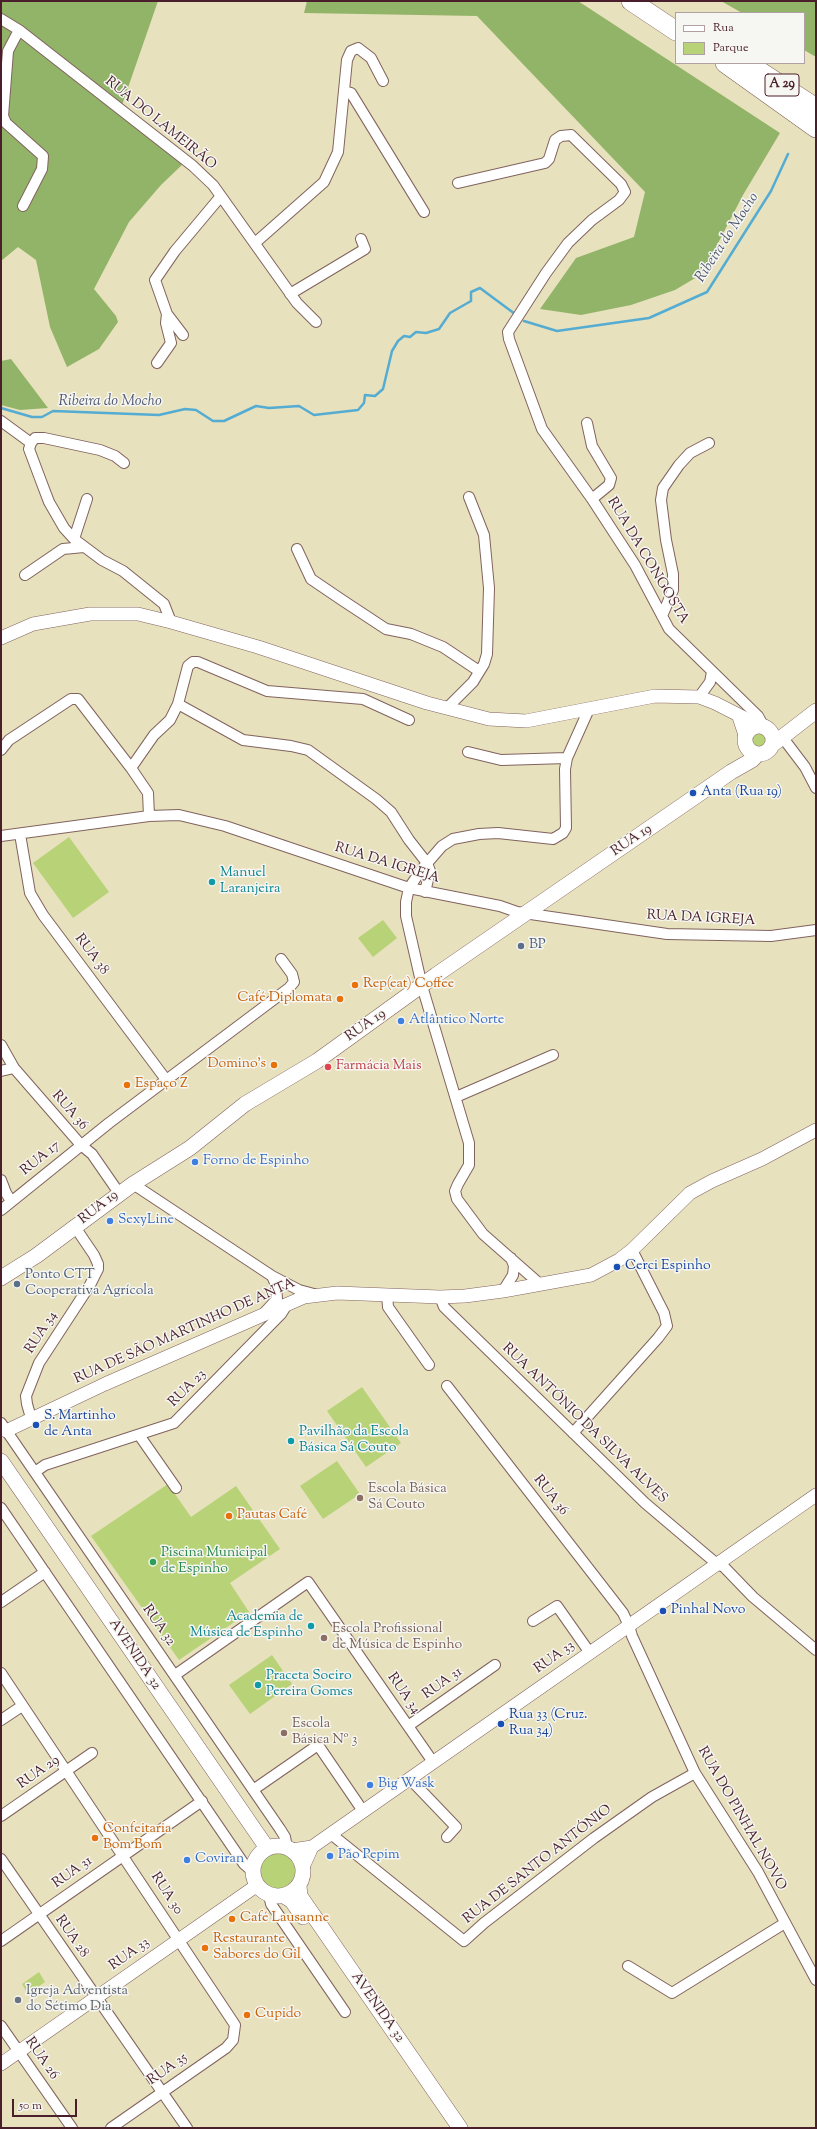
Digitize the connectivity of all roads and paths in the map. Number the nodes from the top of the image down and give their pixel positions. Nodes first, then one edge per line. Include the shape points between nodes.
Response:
1 (631, 1) edge
2 (652, 1) edge
3 (675, 16) edge
4 (1, 19) edge
5 (675, 29) edge
6 (19, 30) junction
7 (726, 64) edge
8 (750, 64) edge
9 (383, 80) dead end
10 (344, 91) junction
11 (816, 108) edge
12 (816, 128) edge
13 (458, 183) dead end
14 (221, 196) junction
15 (23, 206) dead end
16 (424, 212) dead end
17 (361, 239) dead end
18 (255, 243) junction
19 (290, 294) junction
20 (167, 314) junction
21 (316, 322) dead end
22 (183, 335) dead end
23 (157, 363) dead end
24 (1, 421) edge
25 (587, 423) dead end
26 (31, 443) junction
27 (709, 443) dead end
28 (124, 463) dead end
29 (469, 497) dead end
30 (592, 499) junction
31 (87, 500) dead end
32 (74, 539) junction
33 (84, 547) junction
34 (297, 549) dead end
35 (25, 575) dead end
36 (662, 616) junction
37 (171, 622) junction
38 (1, 638) edge
39 (478, 671) junction
40 (712, 672) junction
41 (699, 697) junction
42 (178, 704) junction
43 (448, 707) junction
44 (589, 709) junction
45 (816, 711) edge
46 (739, 717) junction
47 (409, 720) dead end
48 (795, 726) junction
49 (764, 727) junction
50 (778, 742) junction
51 (750, 746) junction
52 (1, 750) edge
53 (468, 752) dead end
54 (567, 758) junction
55 (131, 768) junction
56 (816, 788) edge
57 (149, 816) junction
58 (20, 834) junction
59 (1, 836) edge
60 (427, 863) junction
61 (409, 888) junction
62 (425, 892) junction
63 (526, 913) junction
64 (816, 930) edge
65 (281, 959) dead end
66 (422, 986) junction
67 (1, 1045) edge
68 (553, 1055) dead end
69 (14, 1068) junction
70 (1, 1071) edge
71 (167, 1081) junction
72 (456, 1097) junction
73 (816, 1130) edge
74 (80, 1145) junction
75 (1, 1180) edge
76 (133, 1184) junction
77 (119, 1193) junction
78 (11, 1201) junction
79 (1, 1210) edge
80 (75, 1227) junction
81 (632, 1250) junction
82 (511, 1258) junction
83 (513, 1275) junction
84 (272, 1276) junction
85 (1, 1278) edge
86 (541, 1285) junction
87 (520, 1288) junction
88 (503, 1291) junction
89 (314, 1294) junction
90 (387, 1294) junction
91 (440, 1297) junction
92 (289, 1302) junction
93 (264, 1314) junction
94 (429, 1365) dead end
95 (447, 1386) dead end
96 (31, 1418) junction
97 (4, 1427) edge
98 (573, 1433) junction
99 (139, 1435) junction
100 (1, 1461) edge
101 (35, 1472) junction
102 (1, 1477) edge
103 (176, 1488) dead end
104 (816, 1495) edge
105 (1, 1508) edge
106 (716, 1564) junction
107 (45, 1572) junction
108 (1, 1602) edge
109 (533, 1621) dead end
110 (629, 1626) junction
111 (816, 1650) edge
112 (590, 1653) junction
113 (495, 1665) dead end
114 (1, 1673) edge
115 (175, 1675) junction
116 (22, 1706) junction
117 (1, 1720) edge
118 (408, 1726) junction
119 (92, 1753) dead end
120 (433, 1762) junction
121 (66, 1770) junction
122 (695, 1773) junction
123 (410, 1779) junction
124 (253, 1790) junction
125 (202, 1801) junction
126 (363, 1811) junction
127 (1, 1816) edge
128 (331, 1834) junction
129 (447, 1837) dead end
130 (312, 1846) junction
131 (289, 1849) junction
132 (263, 1851) junction
133 (124, 1855) junction
134 (1, 1859) edge
135 (303, 1867) junction
136 (252, 1871) junction
137 (256, 1886) junction
138 (299, 1886) junction
139 (269, 1895) junction
140 (284, 1896) junction
141 (39, 1915) junction
142 (785, 1923) junction
143 (179, 1940) junction
144 (1, 1941) edge
145 (628, 1966) dead end
146 (816, 1980) edge
147 (96, 1998) junction
148 (345, 2012) dead end
149 (1, 2026) edge
150 (235, 2032) joint
151 (18, 2052) junction
152 (1, 2064) edge
153 (162, 2091) junction
154 (72, 2128) edge
155 (111, 2128) edge
156 (187, 2128) edge
157 (448, 2128) edge
158 (460, 2128) edge

1 - 5 highway
2 - 3 highway
4 - 6 street, RUA DO LAMEIRÃO
6 - 14 street, RUA DO LAMEIRÃO via 193,166
6 - 15 street via 8,51 3,116 6,123 44,156 42,169
7 - 12 highway, A 29
8 - 11 highway, A 29
9 - 10 street via 371,58 358,48 351,51 347,60
10 - 16 street via 351,93
10 - 18 street via 338,152 324,182
13 - 30 street, RUA DA CONGOSTA via 545,163 549,159 555,140 561,136 571,135 621,184 625,192 620,200 592,220 568,243 508,332 542,429
14 - 18 street, RUA DO LAMEIRÃO
14 - 20 street via 174,251 155,280
17 - 19 street via 365,249
18 - 19 street, RUA DO LAMEIRÃO
19 - 21 street, RUA DO LAMEIRÃO
20 - 22 street
20 - 23 street via 166,324 171,343
24 - 26 street
25 - 30 street, RUA DA CONGOSTA via 592,446 611,478 609,485
26 - 28 street via 35,438 44,438 100,450
26 - 32 street via 29,449 48,502
27 - 36 street via 690,453 678,465 663,488 661,500 666,540 674,574 673,590
29 - 39 street via 484,535 489,588 487,654 484,664
30 - 36 street, RUA DA CONGOSTA via 635,565
31 - 32 street
32 - 33 street
33 - 35 street via 63,549
33 - 37 street via 123,571 164,604
34 - 39 street via 311,579 342,600 386,629 411,634 443,647
36 - 40 street, RUA DA CONGOSTA via 669,629
37 - 38 street via 138,614 90,614 33,624
37 - 43 street via 427,703
39 - 43 street via 472,682
40 - 41 street via 710,682
40 - 49 street, RUA DA CONGOSTA via 758,716
41 - 44 street via 655,696
41 - 46 street
42 - 47 street via 188,666 198,662 267,691 363,699
42 - 55 street via 170,720 154,735
42 - 60 street via 243,740 291,746 312,753 391,812
43 - 44 street via 489,719 526,721
44 - 54 street
45 - 48 main road
46 - 49 street
46 - 51 street
48 - 49 main road
48 - 50 main road
49 - 50 main road
49 - 51 main road via 751,728
50 - 51 main road via 766,752
50 - 56 street via 805,767
51 - 63 main road, RUA 19 via 752,760
52 - 55 street via 9,740 27,728 71,699 78,699
53 - 54 street via 501,760
54 - 60 street via 566,828 563,833 554,839 498,833 463,836 442,846
55 - 57 street via 148,793
57 - 58 street, RUA DA IGREJA
57 - 61 street, RUA DA IGREJA via 179,815 225,826
58 - 59 street, RUA DA IGREJA
58 - 71 street, RUA 38 via 30,893
60 - 61 street
60 - 62 street via 430,871
61 - 62 street, RUA DA IGREJA
61 - 66 street via 406,916
62 - 63 street, RUA DA IGREJA
63 - 64 street, RUA DA IGREJA via 667,934 771,936
63 - 66 main road, RUA 19
65 - 71 street, RUA 17 via 292,974 294,982 289,988
66 - 72 street
66 - 76 main road, RUA 19 via 317,1060 245,1104 190,1148
67 - 69 street, RUA 36
68 - 72 street
69 - 70 street
69 - 74 street, RUA 36
71 - 74 street, RUA 17
72 - 82 street via 470,1154 469,1165 456,1191 457,1200 483,1234
73 - 81 street, RUA DE SÃO MARTINHO DE ANTA via 690,1193
74 - 77 street, RUA 36 via 92,1154
74 - 78 street, RUA 17
75 - 78 street
76 - 77 main road, RUA 19
76 - 84 street
77 - 80 main road, RUA 19
78 - 79 street, RUA 17
80 - 85 main road, RUA 19
80 - 96 street, RUA 34 via 94,1255 98,1264 96,1273 39,1363 29,1387 26,1404
81 - 86 street, RUA DE SÃO MARTINHO DE ANTA via 591,1275
81 - 98 street via 664,1313 667,1326
82 - 83 street via 514,1266
82 - 86 street
83 - 87 street
83 - 88 street
84 - 89 street via 299,1290
84 - 93 street via 277,1299
86 - 87 street, RUA DE SÃO MARTINHO DE ANTA
87 - 88 street, RUA DE SÃO MARTINHO DE ANTA
88 - 91 street, RUA DE SÃO MARTINHO DE ANTA
89 - 90 street, RUA DE SÃO MARTINHO DE ANTA
89 - 92 street, RUA DE SÃO MARTINHO DE ANTA
90 - 91 street, RUA DE SÃO MARTINHO DE ANTA
90 - 94 street via 388,1307
91 - 98 street, RUA ANTÓNIO DA SILVA ALVES via 444,1307
92 - 93 street, RUA DE SÃO MARTINHO DE ANTA
92 - 99 street, RUA 23 via 281,1314 177,1420
93 - 96 street, RUA DE SÃO MARTINHO DE ANTA
95 - 110 street, RUA 36 via 618,1607
96 - 97 street, RUA DE SÃO MARTINHO DE ANTA
97 - 101 street, RUA 32
98 - 106 street, RUA ANTÓNIO DA SILVA ALVES via 645,1503
99 - 101 street, RUA 23 via 45,1465
99 - 103 street
100 - 132 main road, AVENIDA 32
101 - 115 street, RUA 32
102 - 132 main road, AVENIDA 32
104 - 106 street, RUA 33
105 - 107 street
106 - 110 street, RUA 33
106 - 111 street, RUA ANTÓNIO DA SILVA ALVES via 724,1567 753,1597
107 - 108 street
107 - 125 street
109 - 112 street via 558,1606
110 - 112 street, RUA 33
110 - 122 street, RUA DO PINHAL NOVO
112 - 120 street, RUA 33
113 - 118 street, RUA 31
114 - 116 street, RUA 30
115 - 118 street, RUA 34 via 308,1582
115 - 124 street, RUA 32
116 - 117 street
116 - 121 street, RUA 30
118 - 120 street, RUA 34
119 - 121 street, RUA 29
120 - 123 street, RUA 33
121 - 127 street, RUA 29
121 - 133 street, RUA 30
122 - 128 street, RUA DE SANTO ANTÓNIO via 652,1797 594,1838 464,1941
122 - 142 street, RUA DO PINHAL NOVO via 758,1872
123 - 126 street, RUA 33
123 - 129 street via 456,1827
124 - 126 street via 318,1745
124 - 131 street, RUA 32 via 285,1836
125 - 133 street, RUA 31
125 - 136 street via 244,1864
126 - 128 street, RUA 33
128 - 130 street, RUA 33
130 - 131 street, RUA 33
130 - 135 street
131 - 132 main road via 273,1846
131 - 135 main road via 297,1854
132 - 136 main road via 255,1859
133 - 141 street, RUA 31
133 - 143 street, RUA 30
134 - 141 street, RUA 28
135 - 138 main road
136 - 137 main road
137 - 139 main road
137 - 143 street, RUA 33
138 - 140 main road
138 - 158 main road, AVENIDA 32 via 300,1896
139 - 140 main road
139 - 148 street via 271,1904
140 - 157 main road, AVENIDA 32 via 292,1901
141 - 144 street, RUA 31
141 - 147 street, RUA 28
142 - 145 street via 672,1993
142 - 146 street, RUA DO PINHAL NOVO
143 - 147 street, RUA 33
143 - 150 street, RUA 30 via 232,2019
147 - 151 street, RUA 33
147 - 153 street, RUA 28
149 - 151 street, RUA 26
150 - 153 street, RUA 35 via 233,2040 226,2048
151 - 152 street, RUA 33
151 - 154 street, RUA 26
153 - 155 street, RUA 35
153 - 156 street, RUA 28

